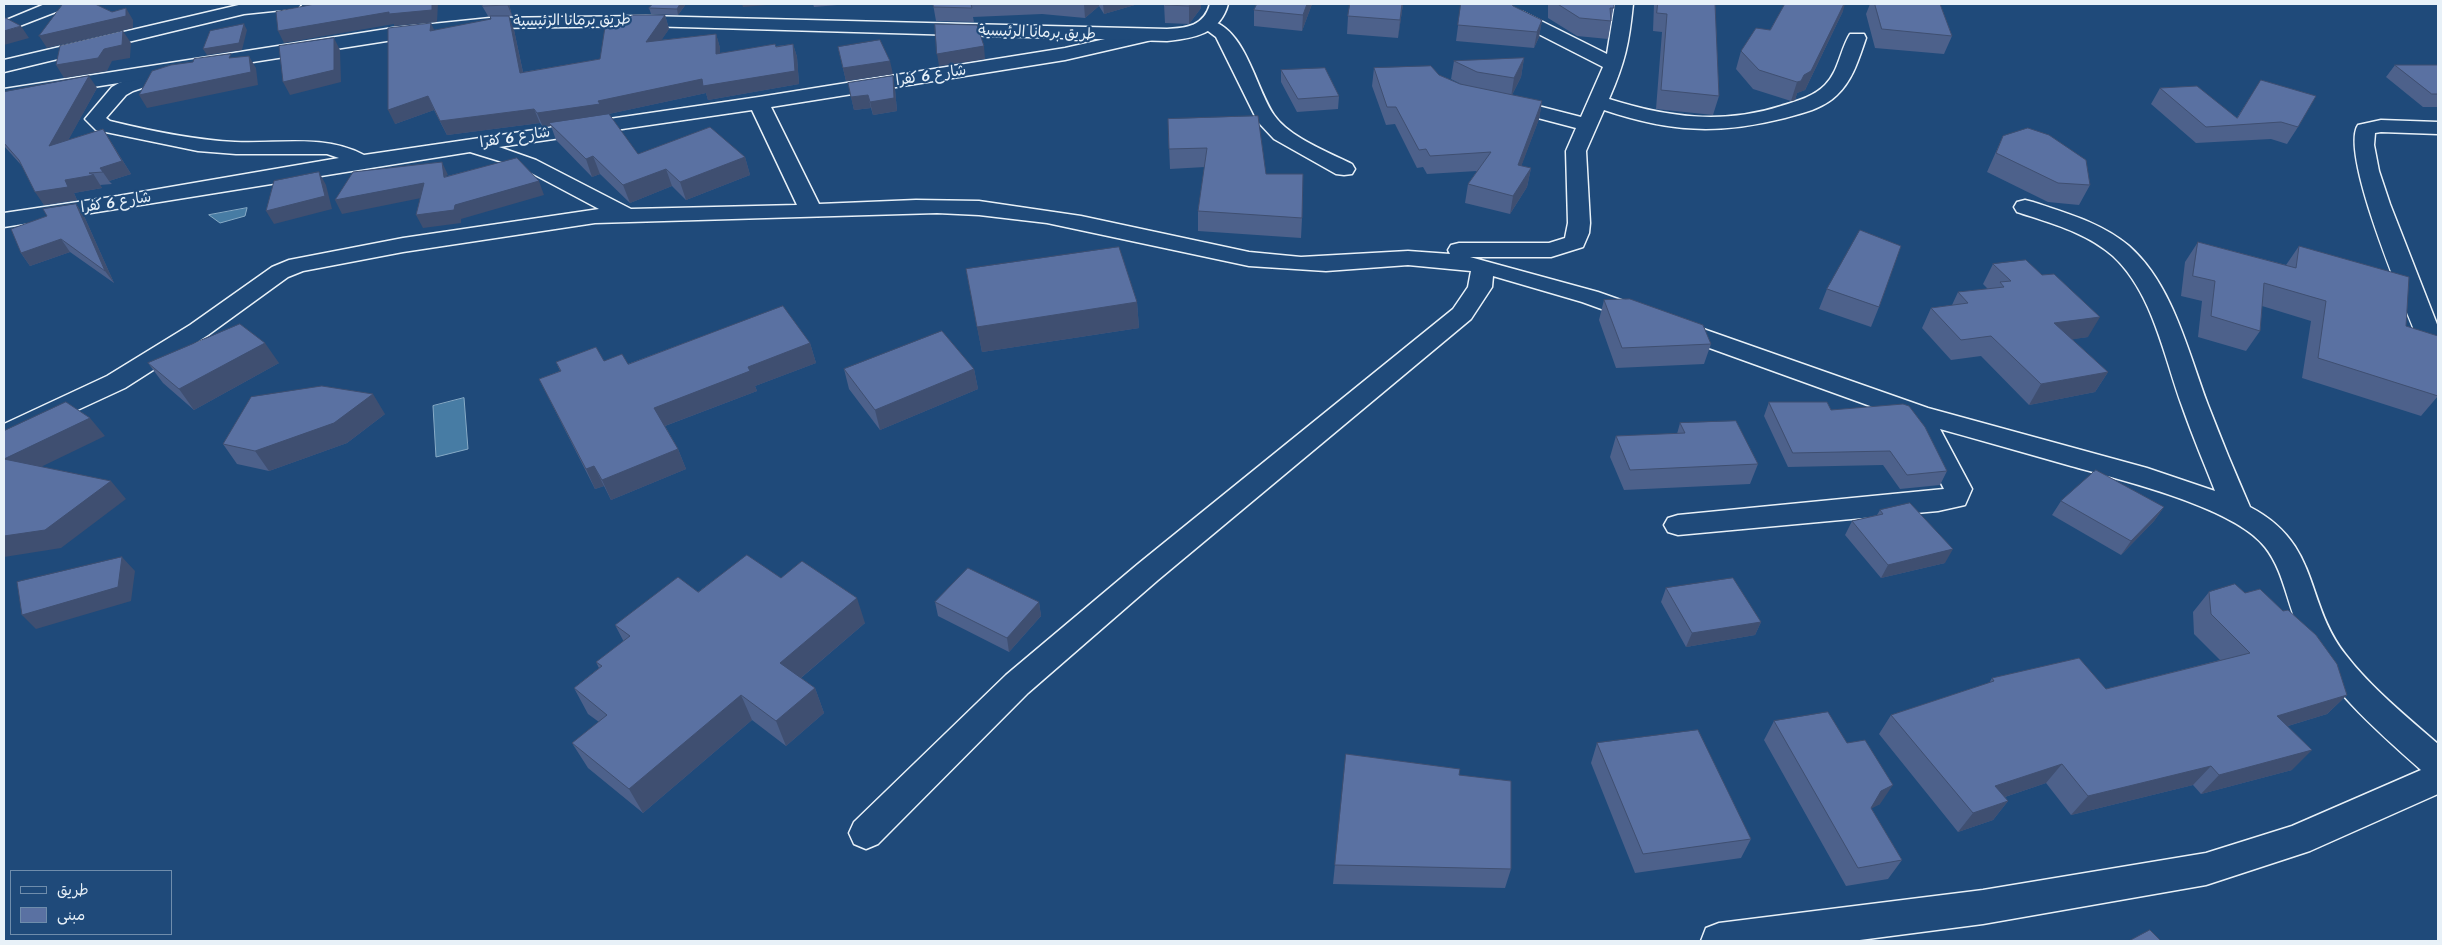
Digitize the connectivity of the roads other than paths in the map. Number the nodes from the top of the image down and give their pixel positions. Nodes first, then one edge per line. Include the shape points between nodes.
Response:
1 (60, 4) edge
2 (292, 4) edge
3 (1219, 4) edge
4 (1624, 4) edge
5 (250, 7) edge
6 (1517, 16) edge
7 (1209, 25) junction
8 (4, 27) edge
9 (1145, 36) junction
10 (1857, 38) dead end
11 (1614, 65) junction
12 (4, 66) edge
13 (183, 68) junction
14 (4, 95) edge
15 (1483, 100) edge
16 (1598, 102) junction
17 (760, 103) junction
18 (1589, 125) junction
19 (2438, 128) edge
20 (470, 144) junction
21 (360, 161) junction
22 (1344, 169) dead end
23 (2025, 207) dead end
24 (811, 211) junction
25 (624, 214) junction
26 (4, 220) edge
27 (1408, 258) junction
28 (1482, 266) junction
29 (2438, 357) edge
30 (1919, 414) junction
31 (4, 434) edge
32 (2238, 512) junction
33 (1678, 525) dead end
34 (2438, 764) edge
35 (2438, 778) edge
36 (866, 833) dead end
37 (1719, 941) edge

1 - 8 street
2 - 5 street
3 - 7 street
4 - 11 street
5 - 12 street
6 - 11 street
7 - 9 street, طريق برمانا الرئيسية via 1190,33
7 - 22 street via 1223,34 1265,118 1281,134
9 - 13 street, طريق برمانا الرئيسية via 646,20 531,21 430,29
9 - 17 street, شارع 6 كفرا via 1065,54
10 - 16 street via 1841,75 1828,94 1794,109 1764,117 1732,123 1688,124 1648,118
11 - 16 street
13 - 14 street, طريق برمانا الرئيسية
13 - 21 street via 119,91 95,119 102,126 174,142 236,148 314,146 343,152
15 - 18 street
16 - 18 street
17 - 20 street, شارع 6 كفرا
17 - 24 street
18 - 27 street via 1580,140 1574,164 1580,228 1575,242 1551,250 1464,249
19 - 29 street via 2375,126 2365,129 2362,138 2381,211
20 - 21 street, شارع 6 كفرا
20 - 25 street via 529,164
21 - 26 street, شارع 6 كفرا
23 - 32 street via 2073,224 2111,244 2130,260 2177,352
24 - 25 street
24 - 27 street via 900,206 978,208 1049,217 1248,259 1326,264
25 - 31 street via 514,228 297,265 280,272 199,330 116,382
27 - 28 street
28 - 30 street via 1590,297
28 - 36 street via 1480,287 1462,314 1017,684
30 - 32 street via 2174,486
30 - 33 street via 1958,489 1955,498
32 - 34 street via 2266,530 2283,549 2294,570 2312,624 2333,662 2374,708
35 - 37 street via 2298,840 2206,869 1983,907

